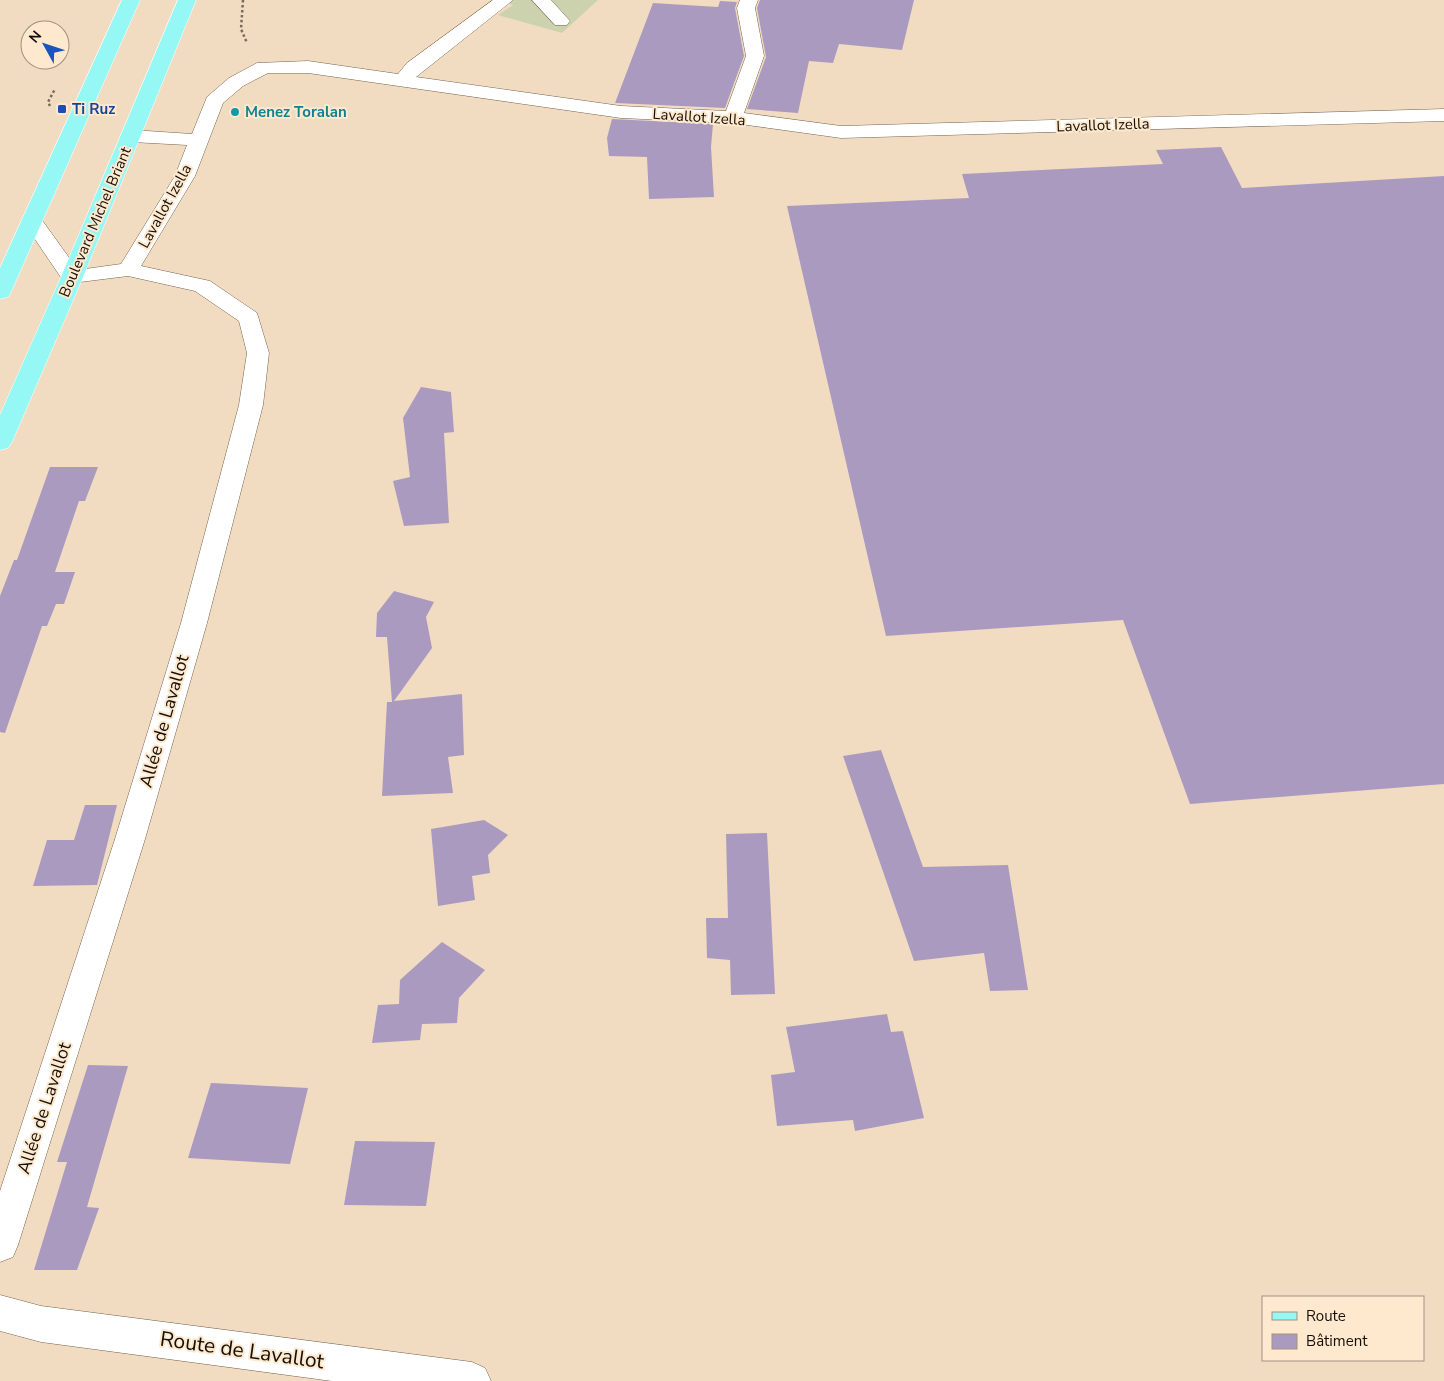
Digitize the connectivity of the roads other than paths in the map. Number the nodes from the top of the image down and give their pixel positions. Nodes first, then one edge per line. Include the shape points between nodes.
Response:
1 (131, 0) edge
2 (187, 0) edge
3 (504, 0) edge
4 (541, 0) edge
5 (749, 0) edge
6 (561, 21) dead end
7 (402, 82) junction
8 (1444, 115) edge
9 (733, 117) junction
10 (132, 136) junction
11 (198, 140) junction
12 (32, 220) junction
13 (128, 270) junction
14 (72, 278) junction
15 (0, 292) edge
16 (0, 442) edge
17 (0, 1245) edge
18 (0, 1313) edge
19 (41, 1324) junction
20 (0, 1328) edge
21 (472, 1381) edge

1 - 12 main road
2 - 10 main road, Boulevard Michel Briant
3 - 7 street via 414,67
4 - 6 street
5 - 9 street via 746,8 755,56
7 - 9 street, Lavallot Izella via 621,112
7 - 11 street, Lavallot Izella via 308,67 264,67 236,82 214,101
8 - 9 street, Lavallot Izella via 841,132
10 - 11 street
10 - 14 main road, Boulevard Michel Briant
11 - 13 street, Lavallot Izella via 185,176
12 - 14 street
12 - 15 main road
13 - 14 street
13 - 17 street, Allée de Lavallot via 202,286 249,318 258,353 257,362 251,404 194,622 130,839
14 - 16 main road, Boulevard Michel Briant
18 - 19 street
19 - 20 street
19 - 21 street, Route de Lavallot

